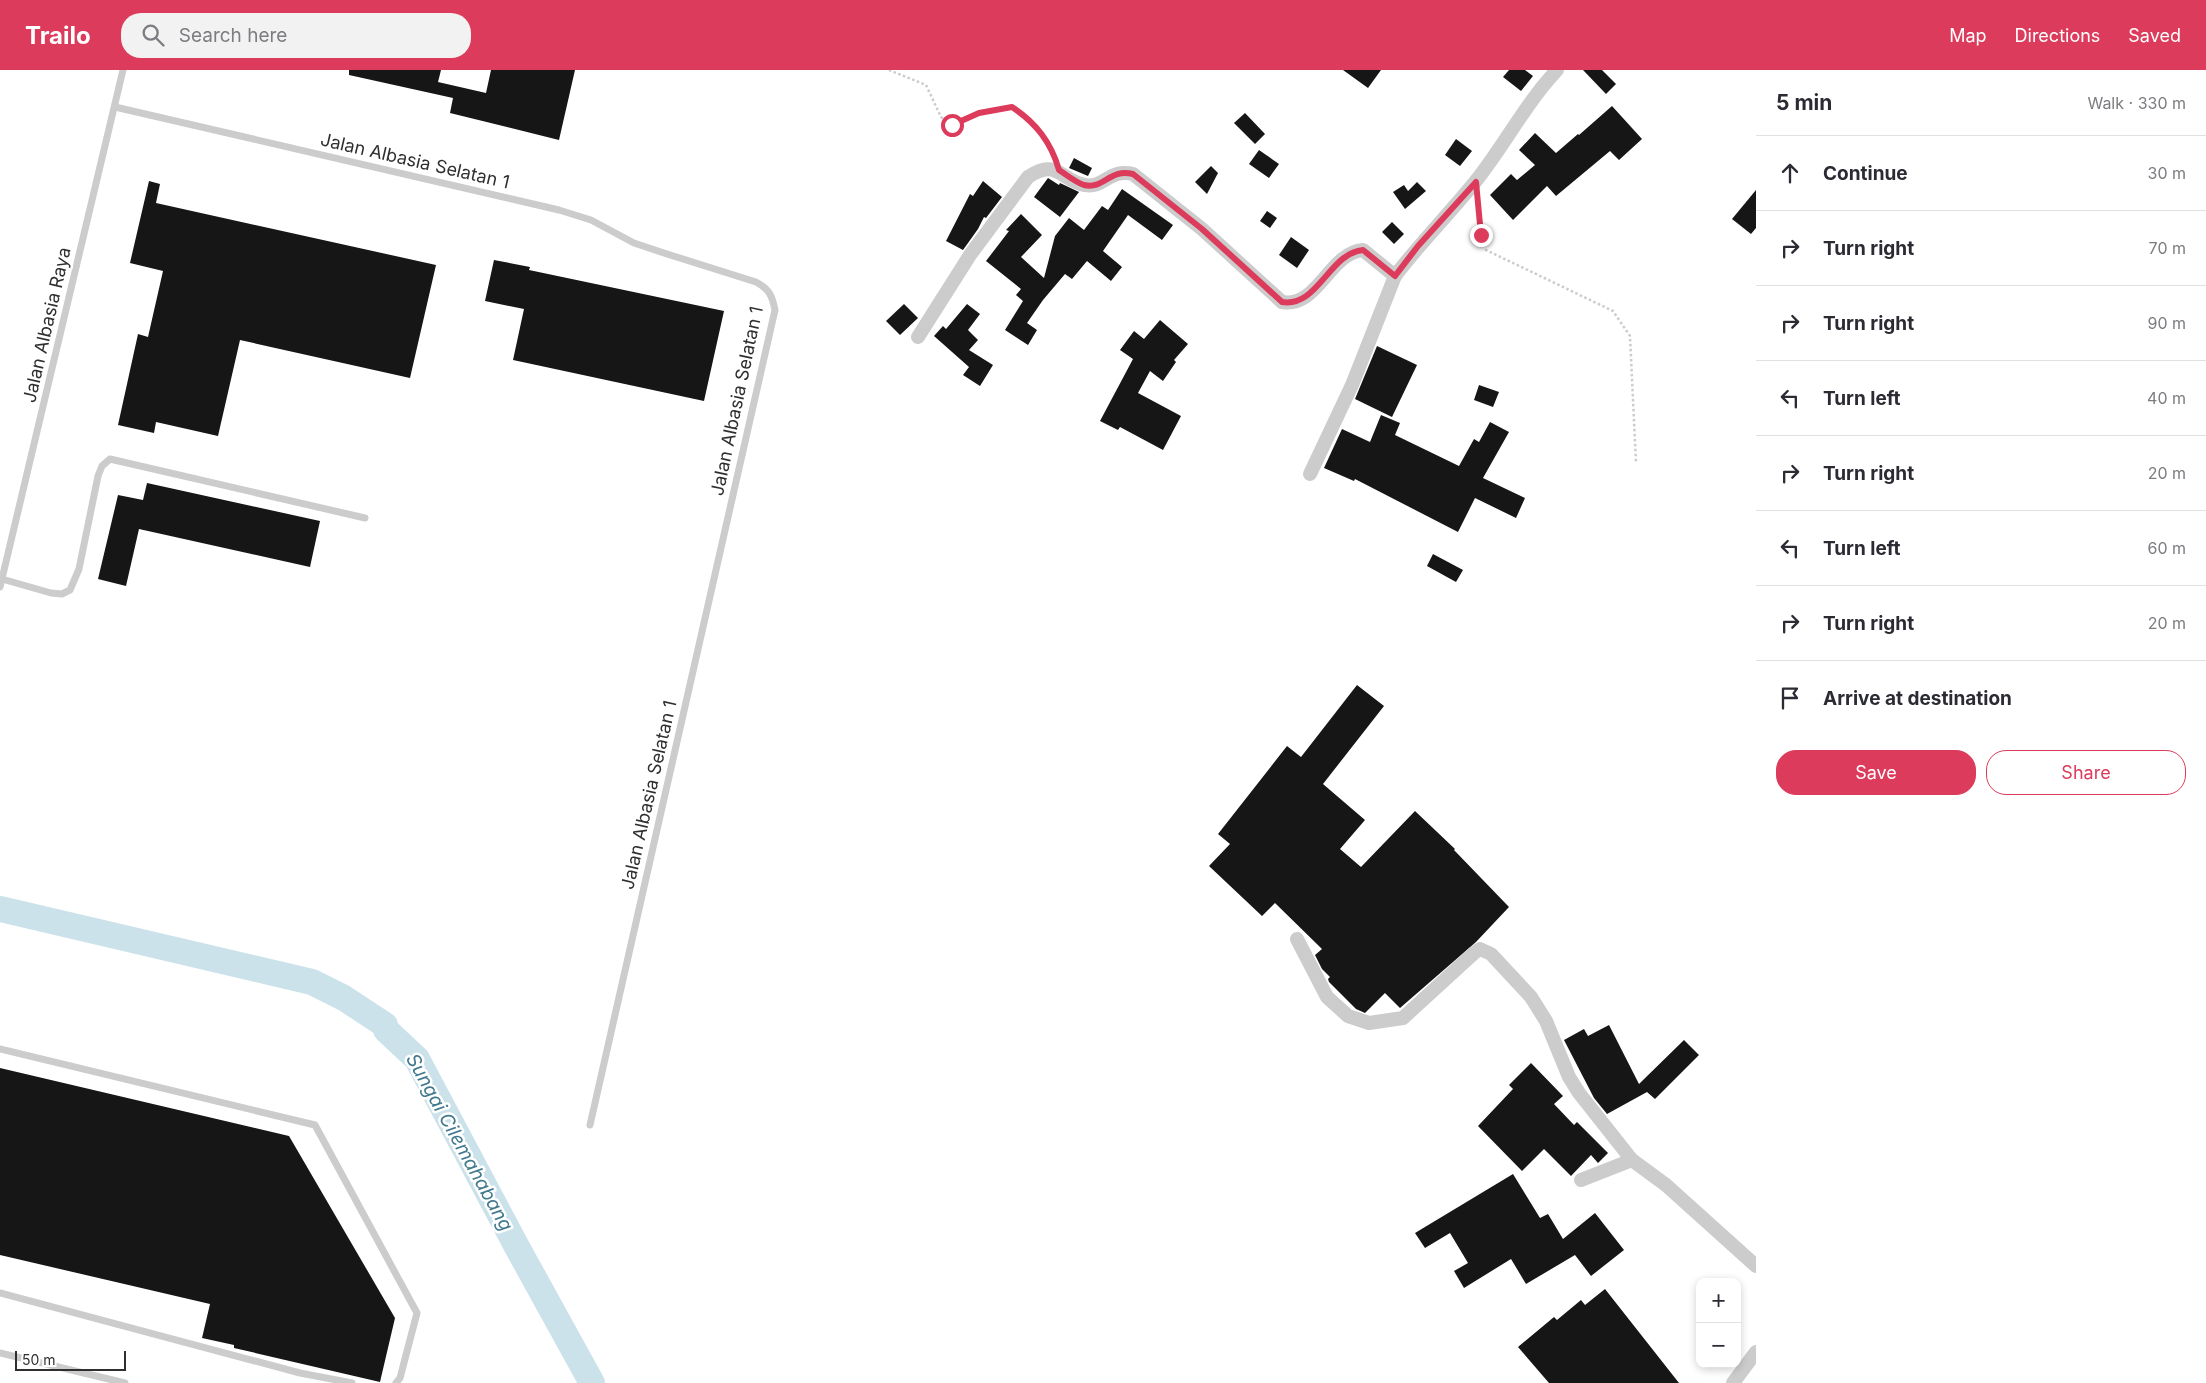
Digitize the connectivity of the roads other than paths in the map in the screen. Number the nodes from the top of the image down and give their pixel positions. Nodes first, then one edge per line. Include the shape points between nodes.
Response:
1 (123, 70) edge
2 (1557, 70) edge
3 (115, 107) junction
4 (1395, 276) junction
5 (918, 337) dead end
6 (1310, 474) dead end
7 (365, 518) dead end
8 (2, 579) junction
9 (0, 587) edge
10 (1297, 939) dead end
11 (0, 1049) edge
12 (590, 1125) dead end
13 (1632, 1160) junction
14 (1581, 1180) dead end
15 (1756, 1266) edge
16 (0, 1293) edge
17 (1756, 1352) edge
18 (0, 1353) edge
19 (125, 1383) edge
20 (352, 1383) edge
21 (396, 1383) edge
22 (1733, 1383) edge

1 - 3 lane, Jalan Albasia Raya
2 - 4 street via 1540,88 1476,182
3 - 8 lane, Jalan Albasia Raya
3 - 12 lane, Jalan Albasia Selatan 1 via 559,210 591,220 658,252 756,282 772,294 775,310
4 - 5 street via 1363,250 1355,250 1342,258 1301,300 1282,302 1202,229 1133,174 1115,173 1096,186 1086,186 1059,170 1038,170 1028,176 970,255
4 - 6 street via 1352,385
7 - 8 lane via 110,459 98,476 79,570 70,590 62,594 51,593
8 - 9 lane, Jalan Albasia Raya
10 - 13 street via 1327,997 1348,1016 1368,1023 1403,1018 1474,953 1480,950 1491,954 1531,997 1546,1021 1579,1094
11 - 21 lane via 315,1125 417,1313
13 - 14 street
13 - 15 street via 1666,1185
16 - 20 lane
17 - 22 street
18 - 19 lane

